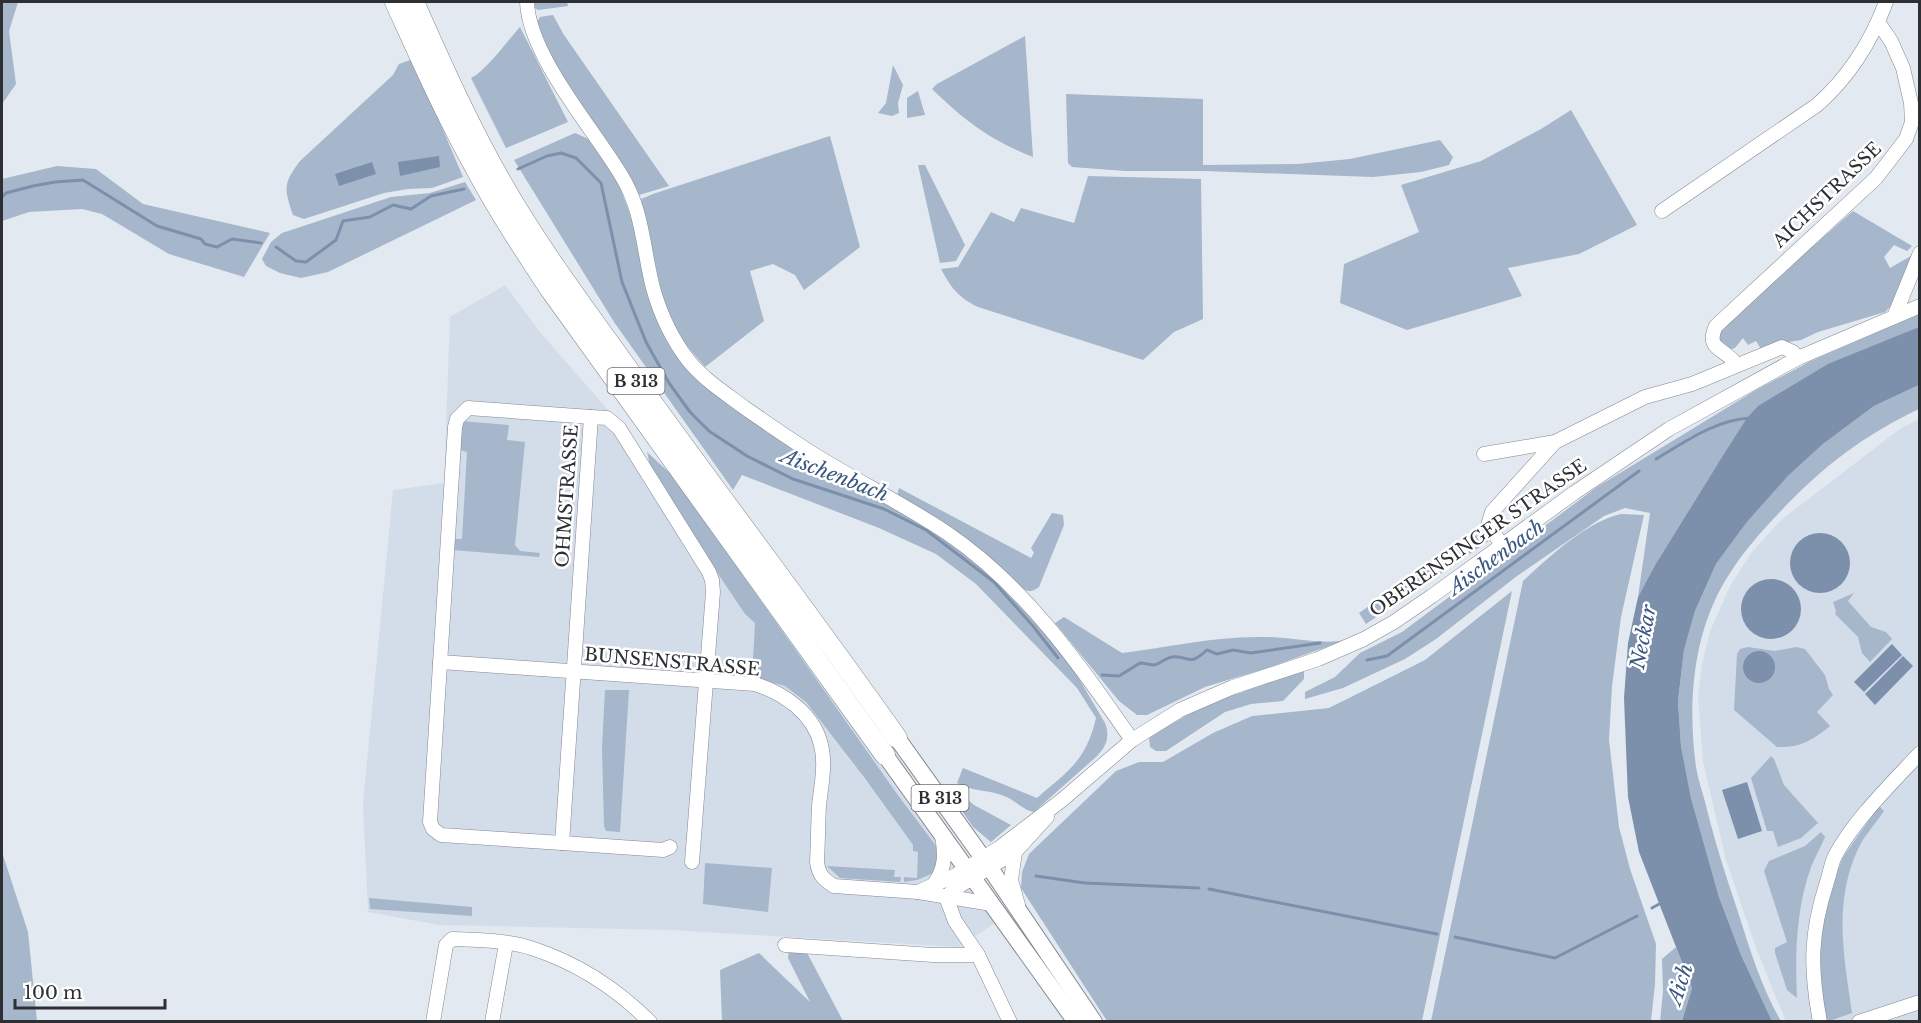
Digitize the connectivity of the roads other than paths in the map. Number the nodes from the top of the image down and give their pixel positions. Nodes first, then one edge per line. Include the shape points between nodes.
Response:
1 (395, 2) edge
2 (414, 2) edge
3 (527, 2) edge
4 (1886, 2) edge
5 (1878, 22) junction
6 (1662, 211) dead end
7 (1920, 253) edge
8 (1920, 306) edge
9 (1894, 317) junction
10 (1798, 358) junction
11 (1736, 365) junction
12 (591, 417) junction
13 (1555, 442) junction
14 (1484, 454) dead end
15 (1502, 545) junction
16 (440, 662) junction
17 (573, 672) junction
18 (706, 680) junction
19 (897, 738) joint
20 (1132, 740) junction
21 (1920, 753) edge
22 (885, 755) joint
23 (1062, 800) junction
24 (941, 833) junction
25 (562, 843) junction
26 (670, 847) dead end
27 (1015, 852) junction
28 (692, 862) dead end
29 (986, 863) junction
30 (970, 874) junction
31 (934, 884) junction
32 (918, 892) junction
33 (946, 897) junction
34 (992, 904) junction
35 (1021, 914) junction
36 (506, 944) junction
37 (785, 945) dead end
38 (978, 955) junction
39 (1920, 1002) edge
40 (432, 1022) edge
41 (492, 1022) edge
42 (650, 1022) edge
43 (1010, 1022) edge
44 (1076, 1022) edge
45 (1094, 1022) edge
46 (1820, 1022) edge
47 (1859, 1022) edge

1 - 22 highway, B 313 via 441,103 507,224
2 - 19 highway, B 313 via 479,141 533,233
3 - 20 street via 533,30 551,68 634,198 657,302 688,360 779,433 948,534 981,559 1056,636
4 - 5 street
5 - 6 street via 1850,71 1823,99
5 - 11 street, AICHSTRASSE via 1903,68 1913,113 1910,130 1876,178 1716,326 1714,345
7 - 9 street
8 - 9 street, OBERENSINGER STRASSE
9 - 10 street, OBERENSINGER STRASSE
10 - 11 street via 1782,347
10 - 15 street, OBERENSINGER STRASSE via 1638,448
11 - 13 street via 1692,384 1646,397
12 - 16 street, OHMSTRASSE via 468,408 457,418
12 - 17 street, OHMSTRASSE
12 - 18 street via 607,418 619,428 709,572 713,592
13 - 14 street
13 - 15 street via 1492,512 1488,525
15 - 20 street, OBERENSINGER STRASSE via 1364,639 1207,697
16 - 17 street, BUNSENSTRASSE
16 - 25 street, OHMSTRASSE via 430,816 433,829 441,835
17 - 18 street, BUNSENSTRASSE
17 - 25 street, OHMSTRASSE
18 - 28 street
18 - 32 street, BUNSENSTRASSE via 771,689 800,710 815,731 822,757 819,874 834,886
19 - 29 main road, B 313
20 - 23 street, OBERENSINGER STRASSE
21 - 46 street via 1861,819 1835,856 1812,942
22 - 24 main road, B 313
23 - 27 street, OBERENSINGER STRASSE
23 - 29 street, OBERENSINGER STRASSE
24 - 30 main road, B 313
24 - 31 street via 944,865
25 - 26 street via 663,850
27 - 29 street, OBERENSINGER STRASSE
27 - 35 street via 1011,880
29 - 30 street
29 - 35 main road, B 313
30 - 31 street
30 - 33 street
30 - 34 main road, B 313
31 - 32 street
32 - 33 street, BUNSENSTRASSE
33 - 34 street, BUNSENSTRASSE
33 - 38 street via 955,921
34 - 44 main road, B 313
35 - 45 main road, B 313
36 - 40 street via 452,939 446,945
36 - 41 street
36 - 42 street via 532,948 573,964 600,979
37 - 38 street
38 - 43 street
39 - 47 street

